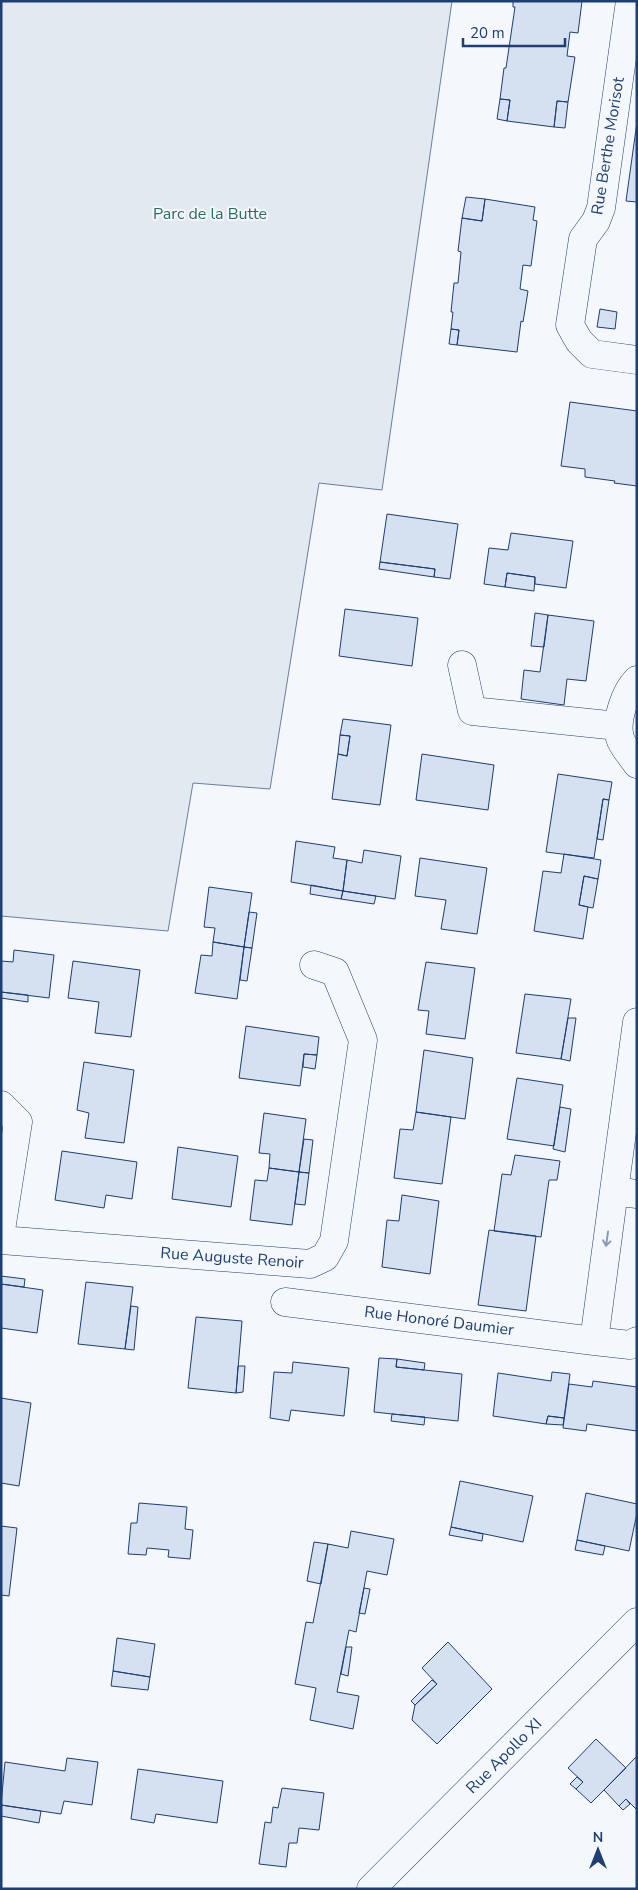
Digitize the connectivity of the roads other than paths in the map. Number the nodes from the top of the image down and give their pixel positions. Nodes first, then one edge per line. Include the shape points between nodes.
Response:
1 (630, 1) edge
2 (637, 360) edge
3 (462, 665) dead end
4 (637, 680) edge
5 (618, 726) junction
6 (637, 764) edge
7 (314, 965) dead end
8 (637, 1022) edge
9 (1, 1105) edge
10 (625, 1192) edge
11 (1, 1230) edge
12 (1, 1240) edge
13 (285, 1302) dead end
14 (594, 1341) junction
15 (637, 1341) edge
16 (637, 1622) edge
17 (371, 1889) edge

1 - 2 street, Rue Berthe Morisot via 600,208 584,239 570,325 592,354
3 - 5 street via 472,711
4 - 5 street via 626,698
5 - 6 street via 620,739
7 - 12 street, Rue Auguste Renoir via 334,972 363,1040 334,1241 325,1257 310,1264
8 - 10 street
9 - 11 street via 18,1122
10 -> 14 street
13 - 14 street, Rue Honoré Daumier
14 - 15 street, Rue Honoré Daumier via 630,1345
16 - 17 street, Rue Apollo XI

